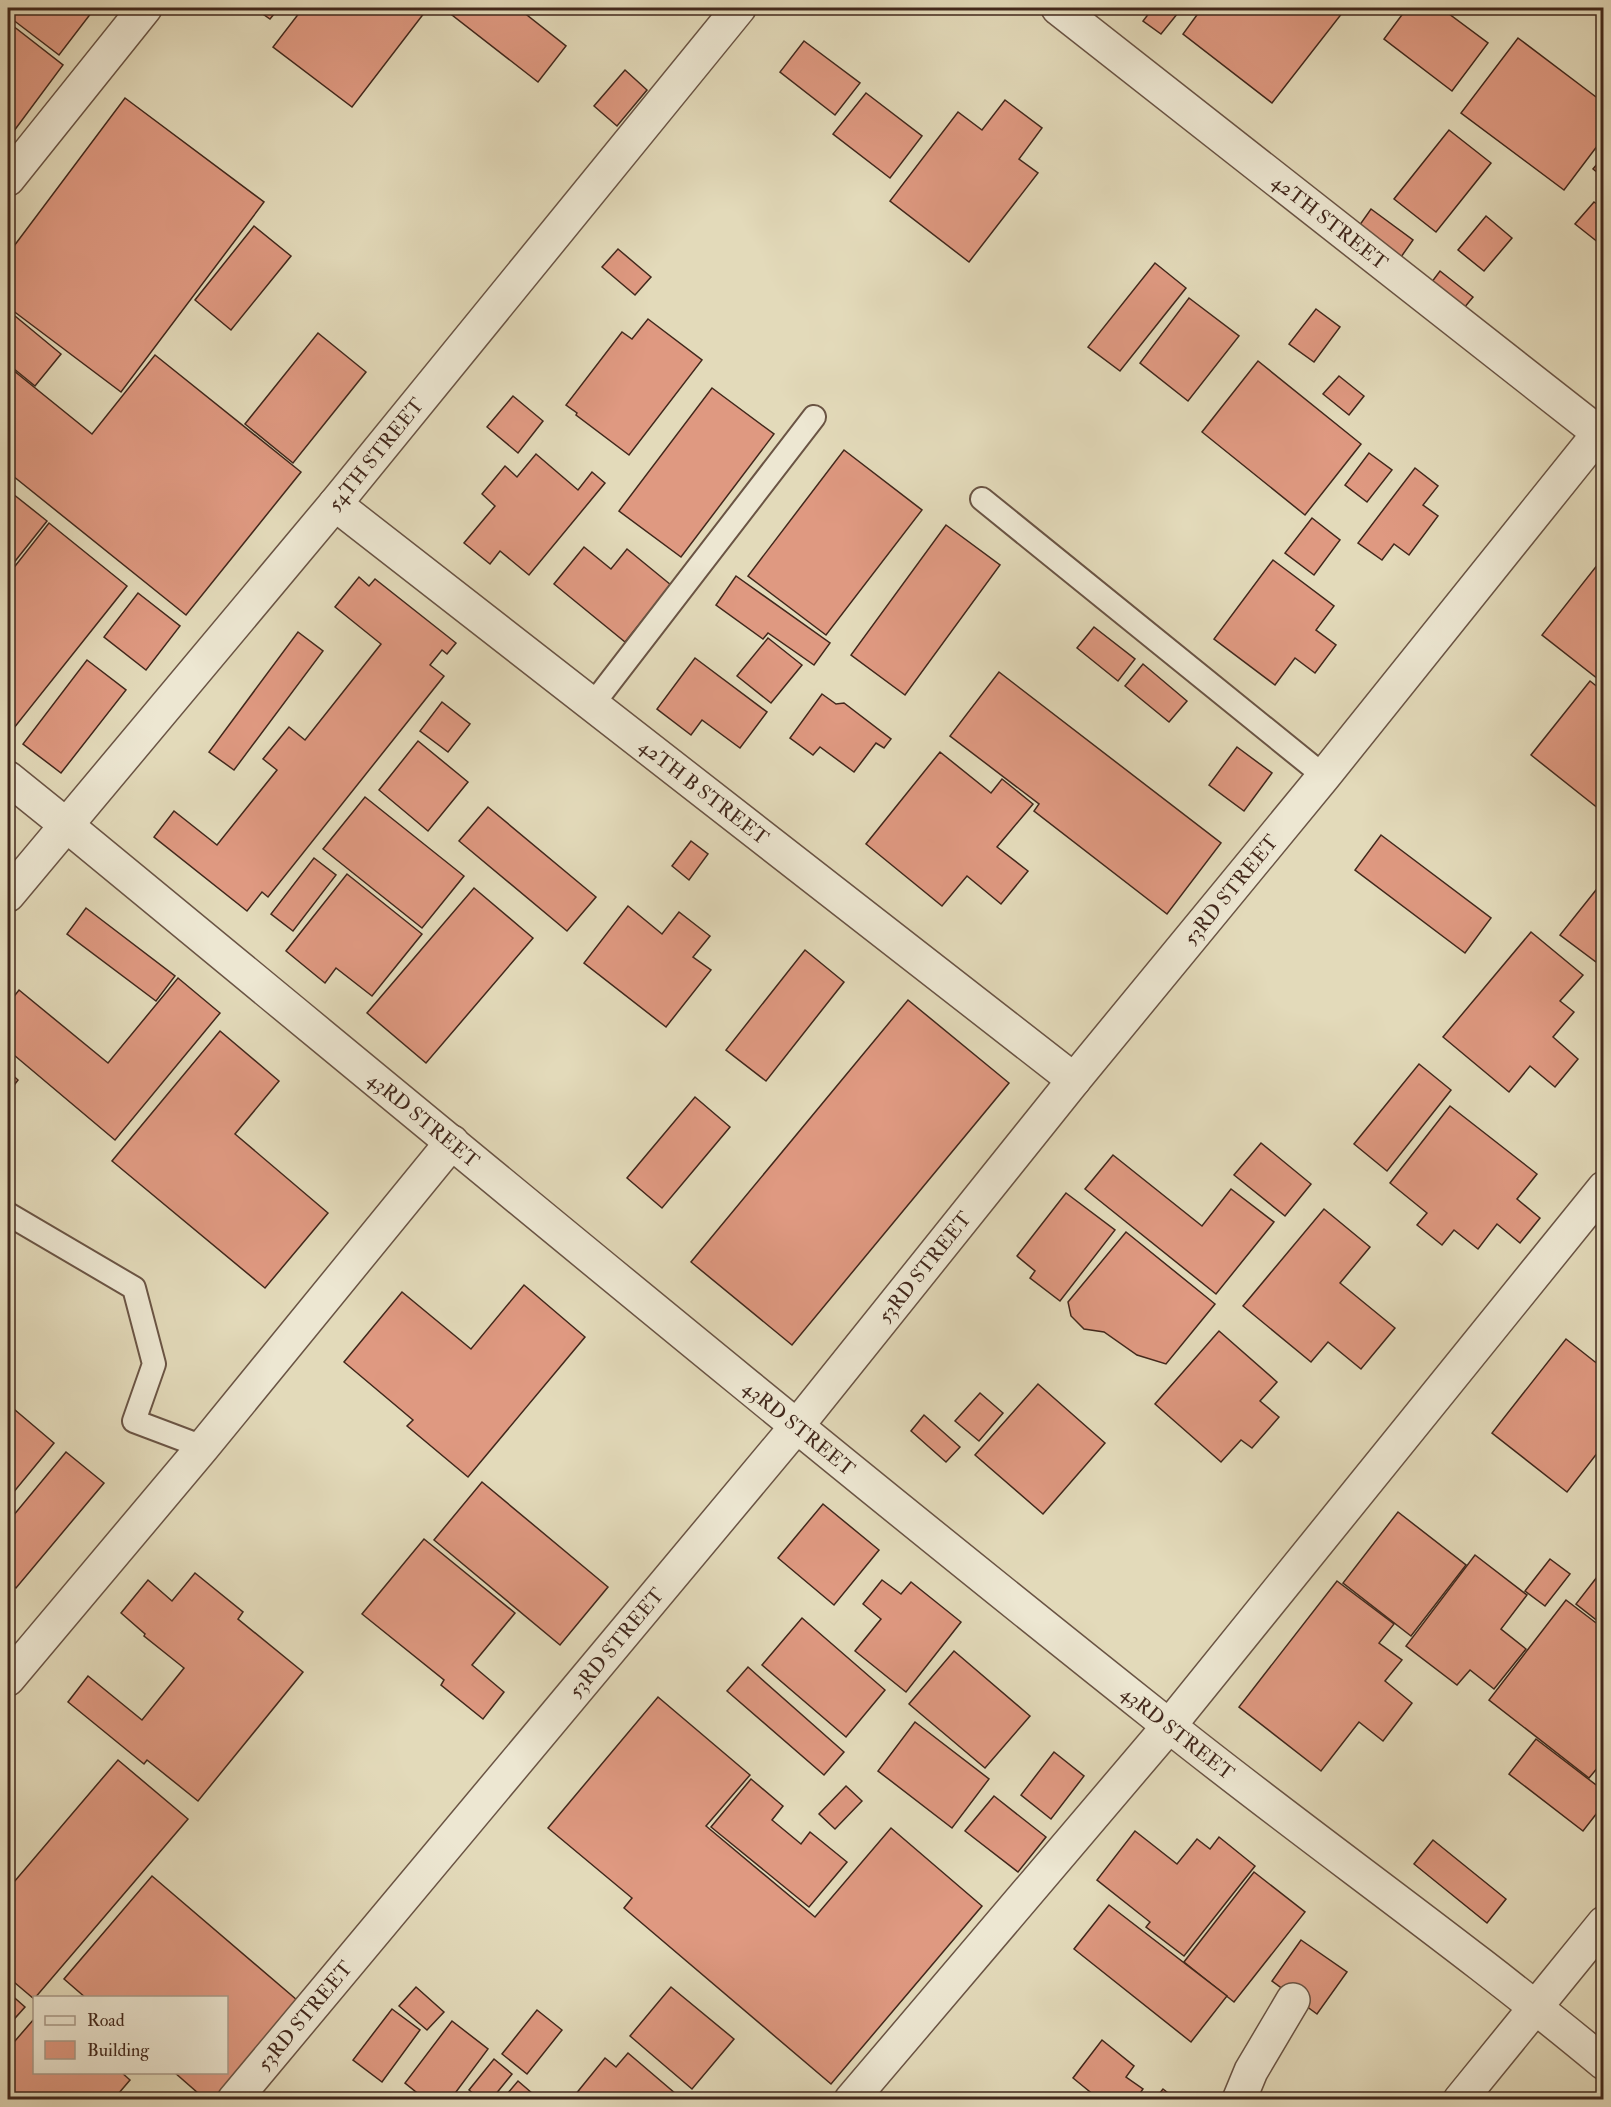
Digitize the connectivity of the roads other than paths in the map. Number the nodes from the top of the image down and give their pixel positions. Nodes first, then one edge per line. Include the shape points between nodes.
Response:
1 (145, 8) edge
2 (739, 8) edge
3 (1058, 8) edge
4 (8, 179) edge
5 (814, 417) dead end
6 (1602, 433) edge
7 (982, 499) dead end
8 (335, 504) junction
9 (593, 704) junction
10 (1324, 776) junction
11 (8, 778) edge
12 (65, 824) junction
13 (8, 895) edge
14 (1074, 1080) junction
15 (452, 1142) junction
16 (1604, 1188) edge
17 (8, 1214) edge
18 (796, 1427) junction
19 (203, 1447) junction
20 (8, 1678) edge
21 (1169, 1726) junction
22 (1604, 1923) edge
23 (1293, 2000) dead end
24 (1536, 2007) junction
25 (1604, 2063) edge
26 (234, 2100) edge
27 (851, 2100) edge
28 (1239, 2100) edge
29 (1460, 2100) edge

1 - 4 street
2 - 8 street, 54TH STREET
3 - 6 street, 42TH STREET
5 - 9 lane
6 - 10 street, 53RD STREET
7 - 10 lane
8 - 9 street, 42TH B STREET
8 - 12 street, 54TH STREET
9 - 14 street, 42TH B STREET
10 - 14 street, 53RD STREET
11 - 12 street, 43RD STREET
12 - 13 street, 54TH STREET
12 - 15 street, 43RD STREET
14 - 18 street, 53RD STREET
15 - 18 street, 43RD STREET
15 - 19 street
16 - 21 street
17 - 19 lane via 134,1288 154,1364 134,1420
18 - 21 street, 43RD STREET
18 - 26 street, 53RD STREET
19 - 20 street
21 - 24 street, 43RD STREET
21 - 27 street
22 - 24 street
23 - 28 street via 1251,2071
24 - 25 street, 43RD STREET
24 - 29 street

